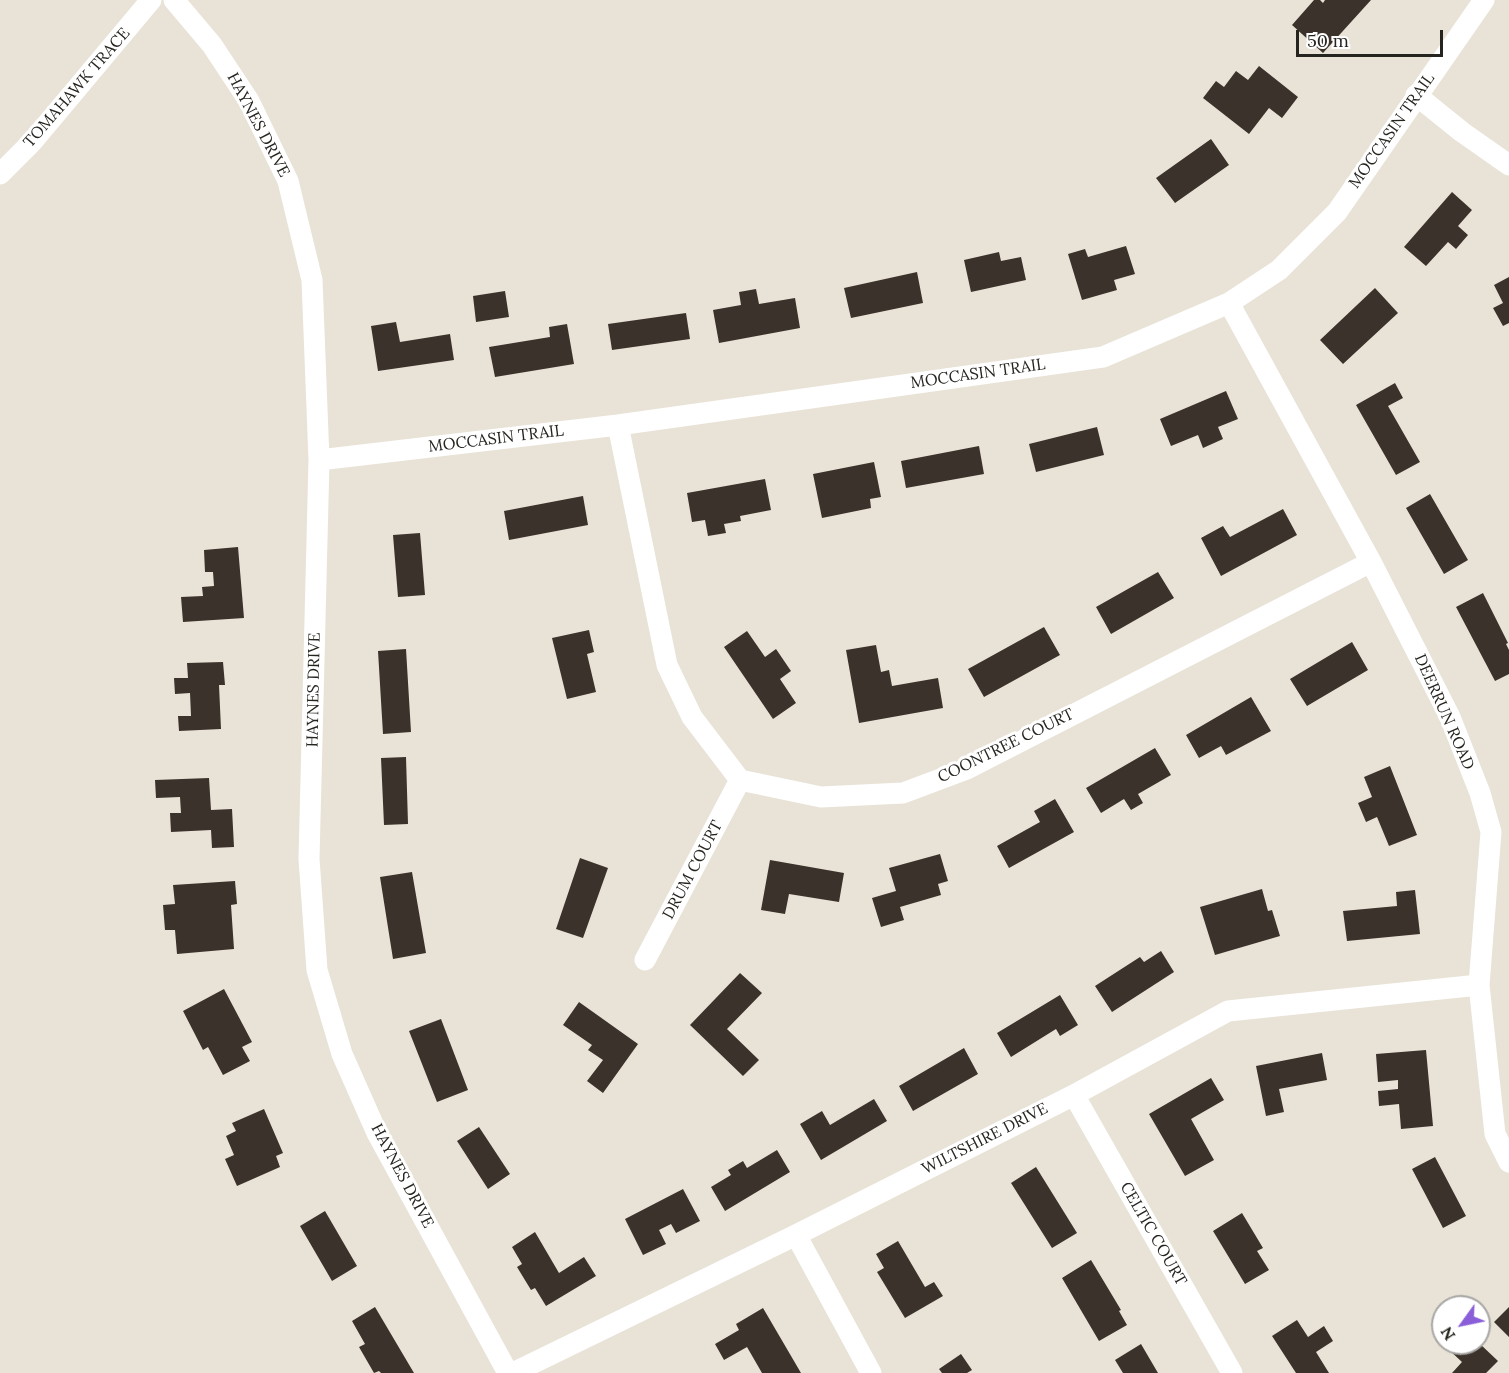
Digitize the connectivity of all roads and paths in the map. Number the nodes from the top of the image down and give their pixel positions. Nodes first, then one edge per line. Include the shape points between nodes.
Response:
1 (152, 0) edge
2 (174, 0) edge
3 (1484, 0) edge
4 (1416, 95) junction
5 (1509, 165) edge
6 (0, 174) edge
7 (1229, 303) junction
8 (618, 424) junction
9 (319, 460) junction
10 (1371, 562) junction
11 (740, 780) junction
12 (645, 960) dead end
13 (1479, 985) junction
14 (1074, 1095) junction
15 (1509, 1162) edge
16 (796, 1234) junction
17 (508, 1373) edge
18 (513, 1373) edge
19 (871, 1373) edge
20 (1232, 1373) edge

1 - 6 street, TOMAHAWK TRACE via 32,142
2 - 9 street, HAYNES DRIVE via 212,45 249,101 288,181 312,280
3 - 4 street, MOCCASIN TRAIL
4 - 5 street
4 - 7 street, MOCCASIN TRAIL via 1337,212 1279,270
7 - 8 street, MOCCASIN TRAIL via 1103,357
7 - 10 street, DEERRUN ROAD
8 - 9 street, MOCCASIN TRAIL
8 - 11 street via 667,665 692,717
9 - 17 street, HAYNES DRIVE via 309,859 318,970 342,1054 377,1133
10 - 11 street, COONTREE COURT via 967,769 903,793 821,797
10 - 13 street, DEERRUN ROAD via 1450,717 1491,832
11 - 12 street, DRUM COURT
13 - 14 street, WILTSHIRE DRIVE via 1228,1011
13 - 15 street, DEERRUN ROAD via 1495,1134
14 - 16 street, WILTSHIRE DRIVE
14 - 20 street, CELTIC COURT
16 - 18 street, WILTSHIRE DRIVE
16 - 19 street

